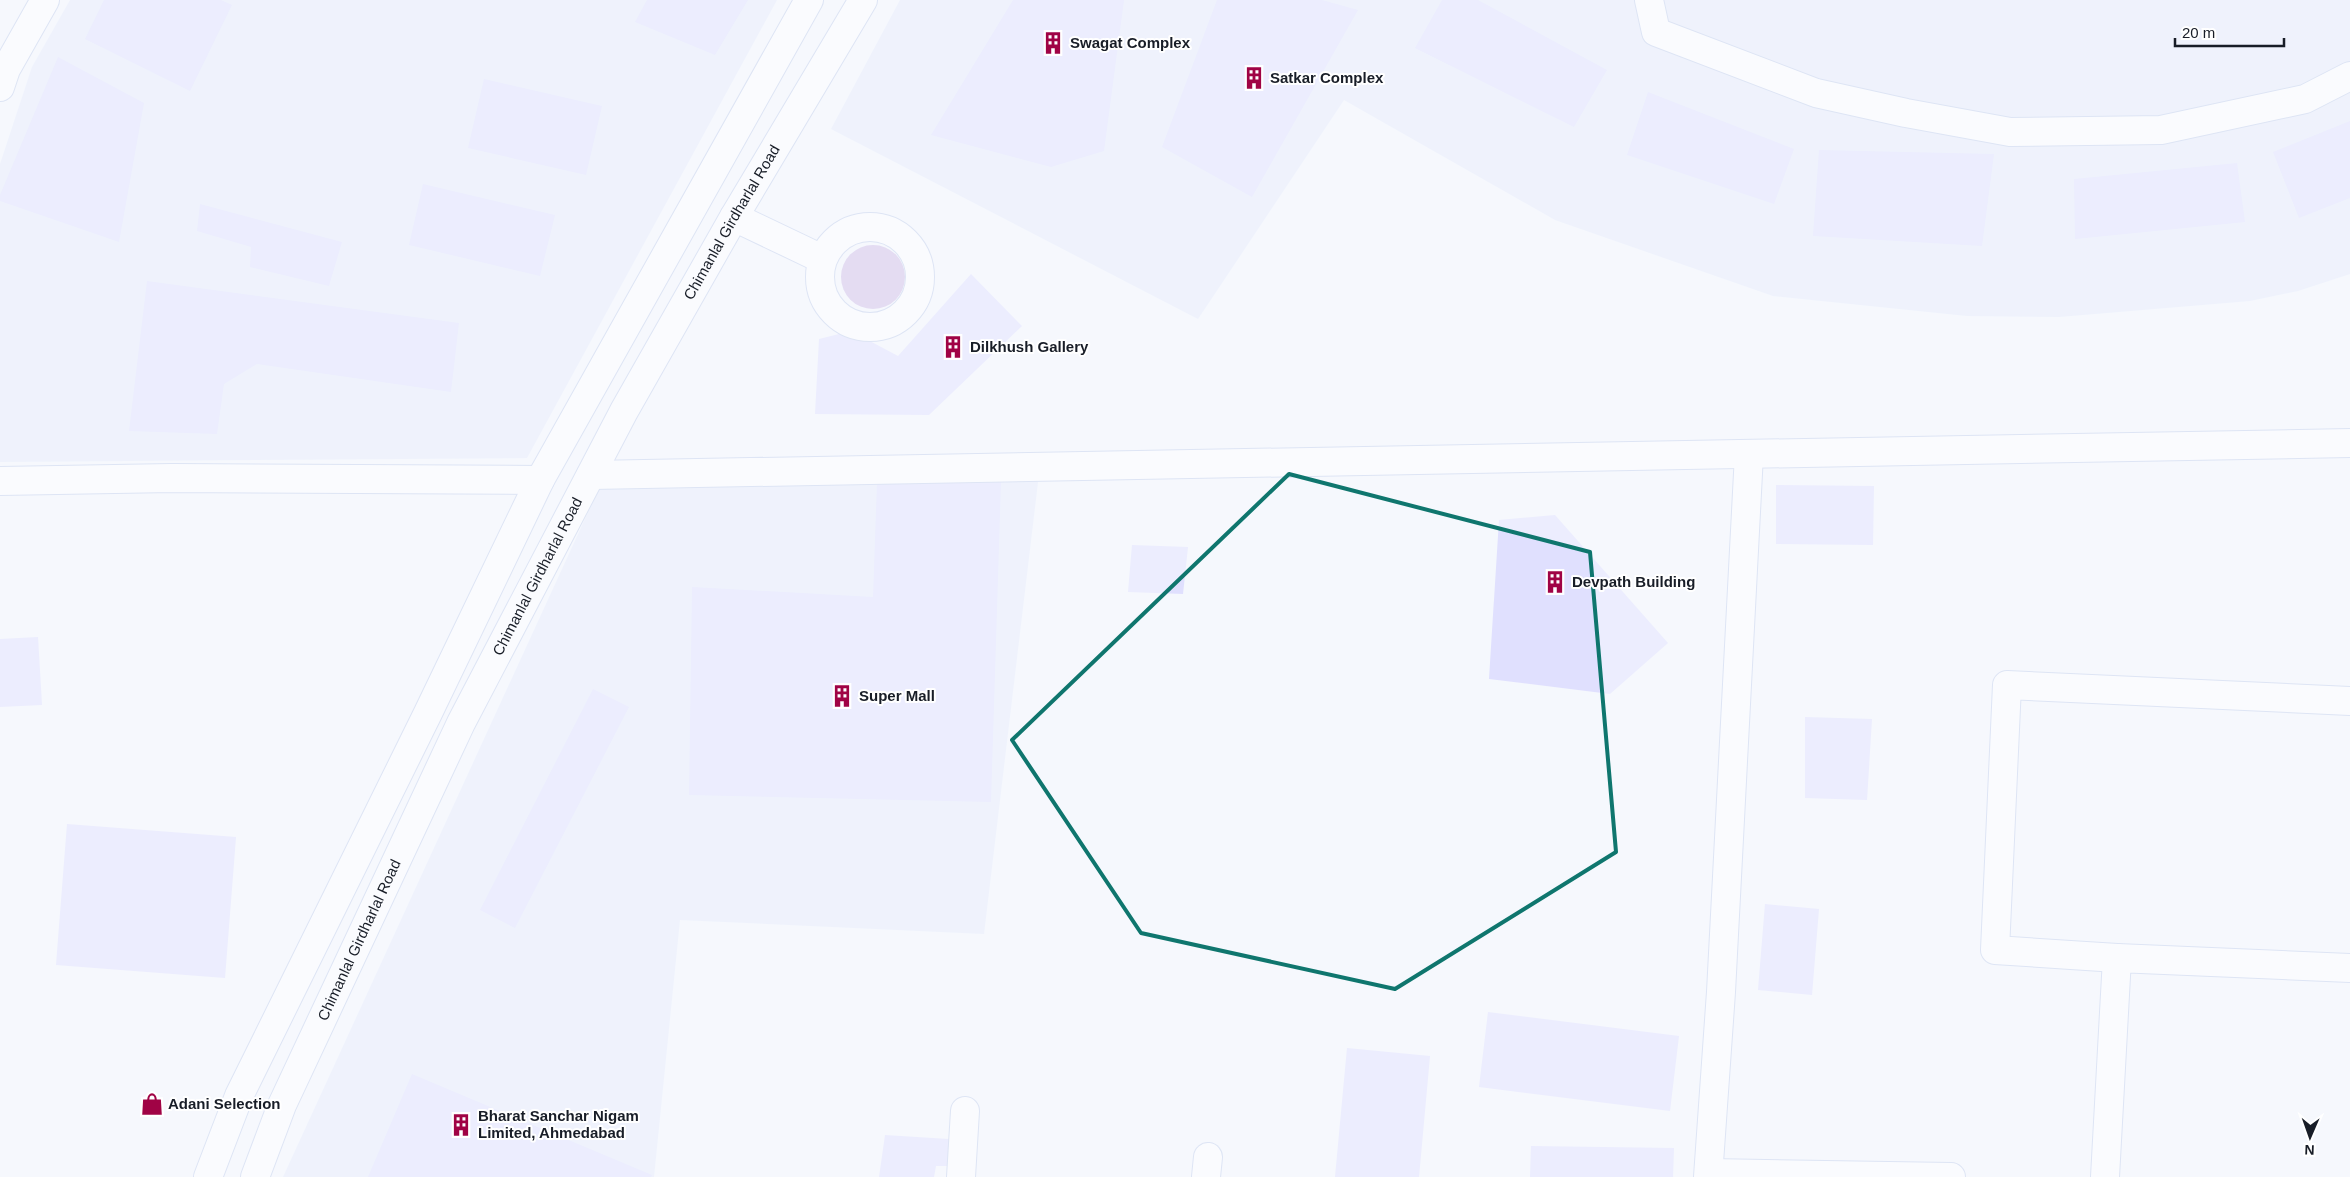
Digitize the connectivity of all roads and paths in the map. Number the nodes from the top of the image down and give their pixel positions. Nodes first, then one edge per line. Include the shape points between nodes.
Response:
1 (45, 0) edge
2 (809, 0) edge
3 (863, 0) edge
4 (1649, 0) edge
5 (2, 75) edge
6 (2350, 76) edge
7 (734, 217) junction
8 (822, 259) dead end
9 (2350, 443) edge
10 (1750, 454) junction
11 (591, 475) junction
12 (540, 480) junction
13 (0, 481) edge
14 (2350, 701) edge
15 (2117, 958) junction
16 (2350, 968) edge
17 (965, 1111) dead end
18 (1709, 1175) edge
19 (208, 1177) edge
20 (255, 1177) edge
21 (961, 1177) edge
22 (1951, 1177) edge
23 (2105, 1177) edge

1 - 5 street
2 - 12 street
3 - 7 street, Chimanlal Girdharlal Road
4 - 6 street via 1656,32 1807,89 1906,113 2010,132 2161,130 2305,100
7 - 8 street
7 - 11 street, Chimanlal Girdharlal Road
9 - 10 street
10 - 11 street
10 - 18 street
11 - 20 street, Chimanlal Girdharlal Road via 461,723 282,1105
12 - 13 street via 172,478
12 - 19 street via 240,1096
14 - 15 street via 2007,685 1995,950
15 - 16 street
15 - 23 street
17 - 21 street
18 - 22 street

